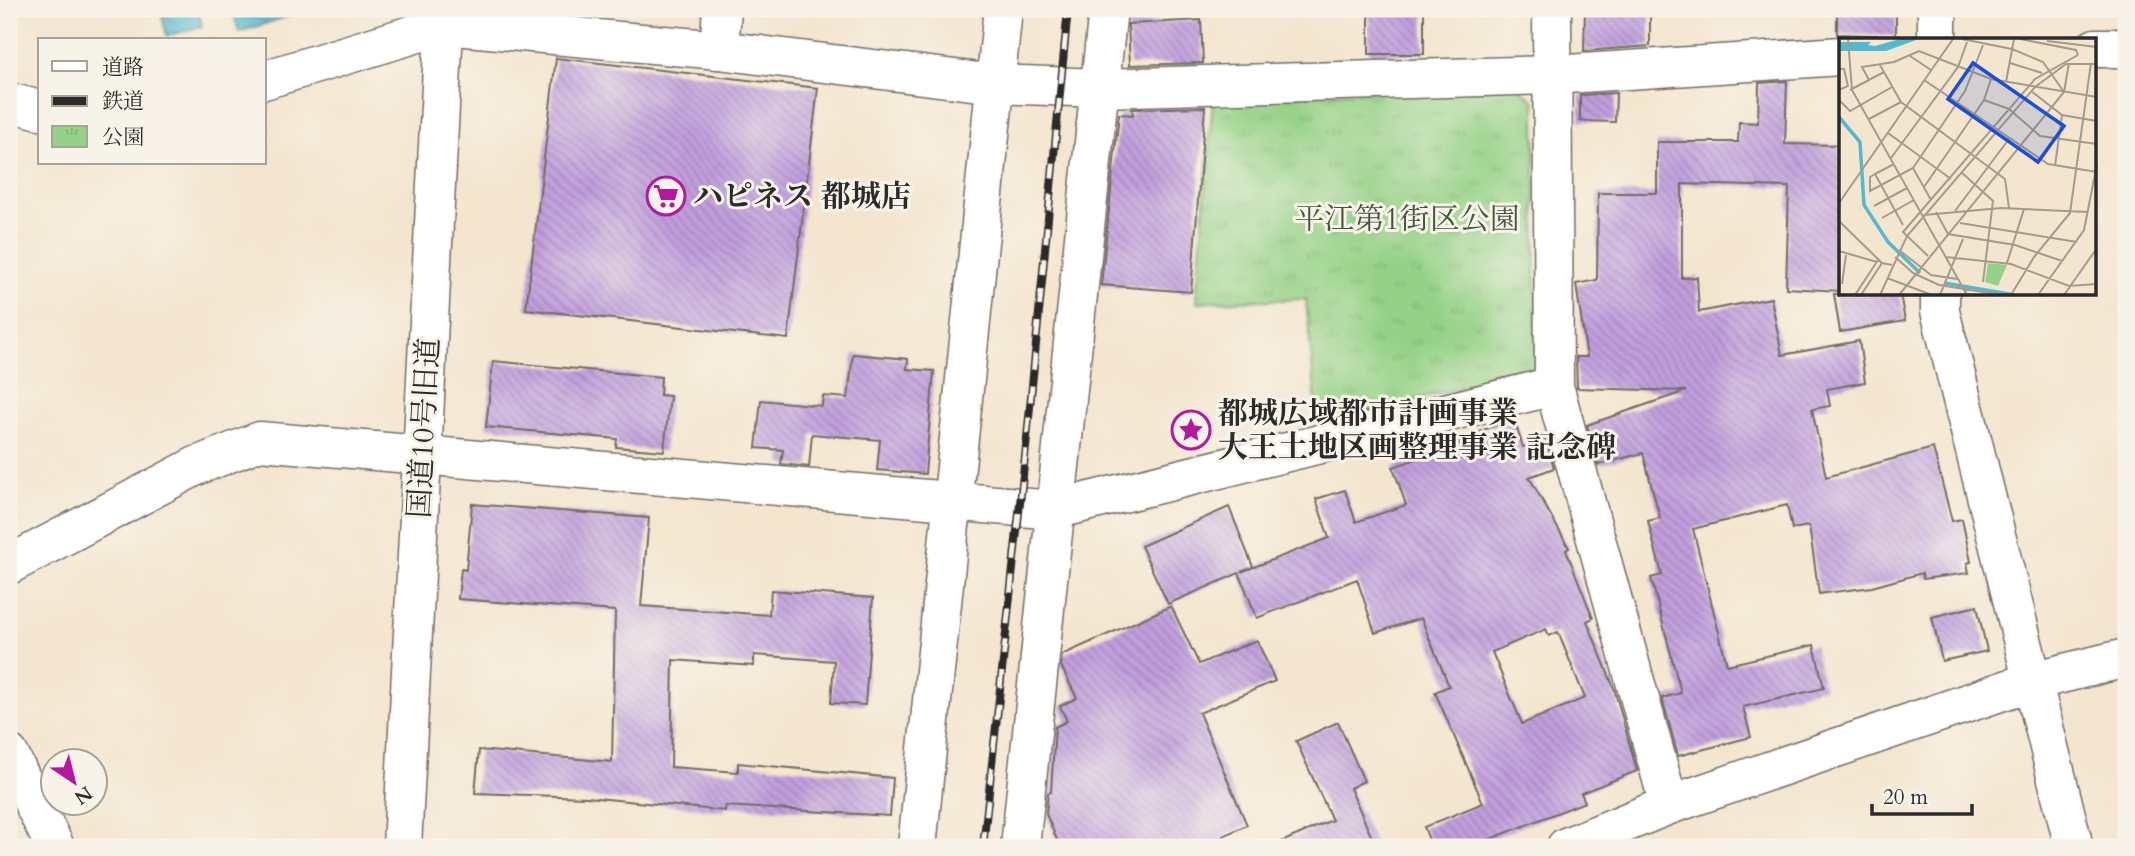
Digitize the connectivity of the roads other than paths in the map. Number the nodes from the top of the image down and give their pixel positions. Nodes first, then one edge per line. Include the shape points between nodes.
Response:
1 (722, 9) edge
2 (1003, 9) edge
3 (1108, 9) edge
4 (1552, 9) edge
5 (1937, 9) edge
6 (444, 17) edge
7 (1937, 38) edge
8 (2096, 48) edge
9 (2126, 48) edge
10 (719, 50) junction
11 (1839, 56) edge
12 (1552, 75) junction
13 (266, 79) edge
14 (996, 84) junction
15 (1101, 88) junction
16 (9, 103) edge
17 (38, 110) edge
18 (1940, 296) edge
19 (1554, 387) junction
20 (423, 456) junction
21 (954, 502) junction
22 (1054, 510) junction
23 (9, 565) edge
24 (2126, 658) edge
25 (2032, 681) junction
26 (9, 754) edge
27 (1669, 805) junction
28 (55, 847) edge
29 (402, 847) edge
30 (917, 847) edge
31 (1020, 847) edge
32 (1566, 847) edge
33 (2074, 847) edge

1 - 10 street
2 - 14 street
3 - 15 street
4 - 12 street
5 - 7 street
6 - 10 street
6 - 13 street
6 - 20 street, 国道10号旧道
8 - 9 street
10 - 14 street
11 - 12 street
12 - 15 street
12 - 19 street
14 - 15 street
14 - 21 street
15 - 22 street
16 - 17 street
18 - 25 street
19 - 22 street
19 - 27 street
20 - 21 street
20 - 23 street via 260,441 196,466
20 - 29 street, 国道10号旧道
21 - 22 street
21 - 30 street
22 - 31 street
24 - 25 street
25 - 27 street
25 - 33 street
26 - 28 street
27 - 32 street

